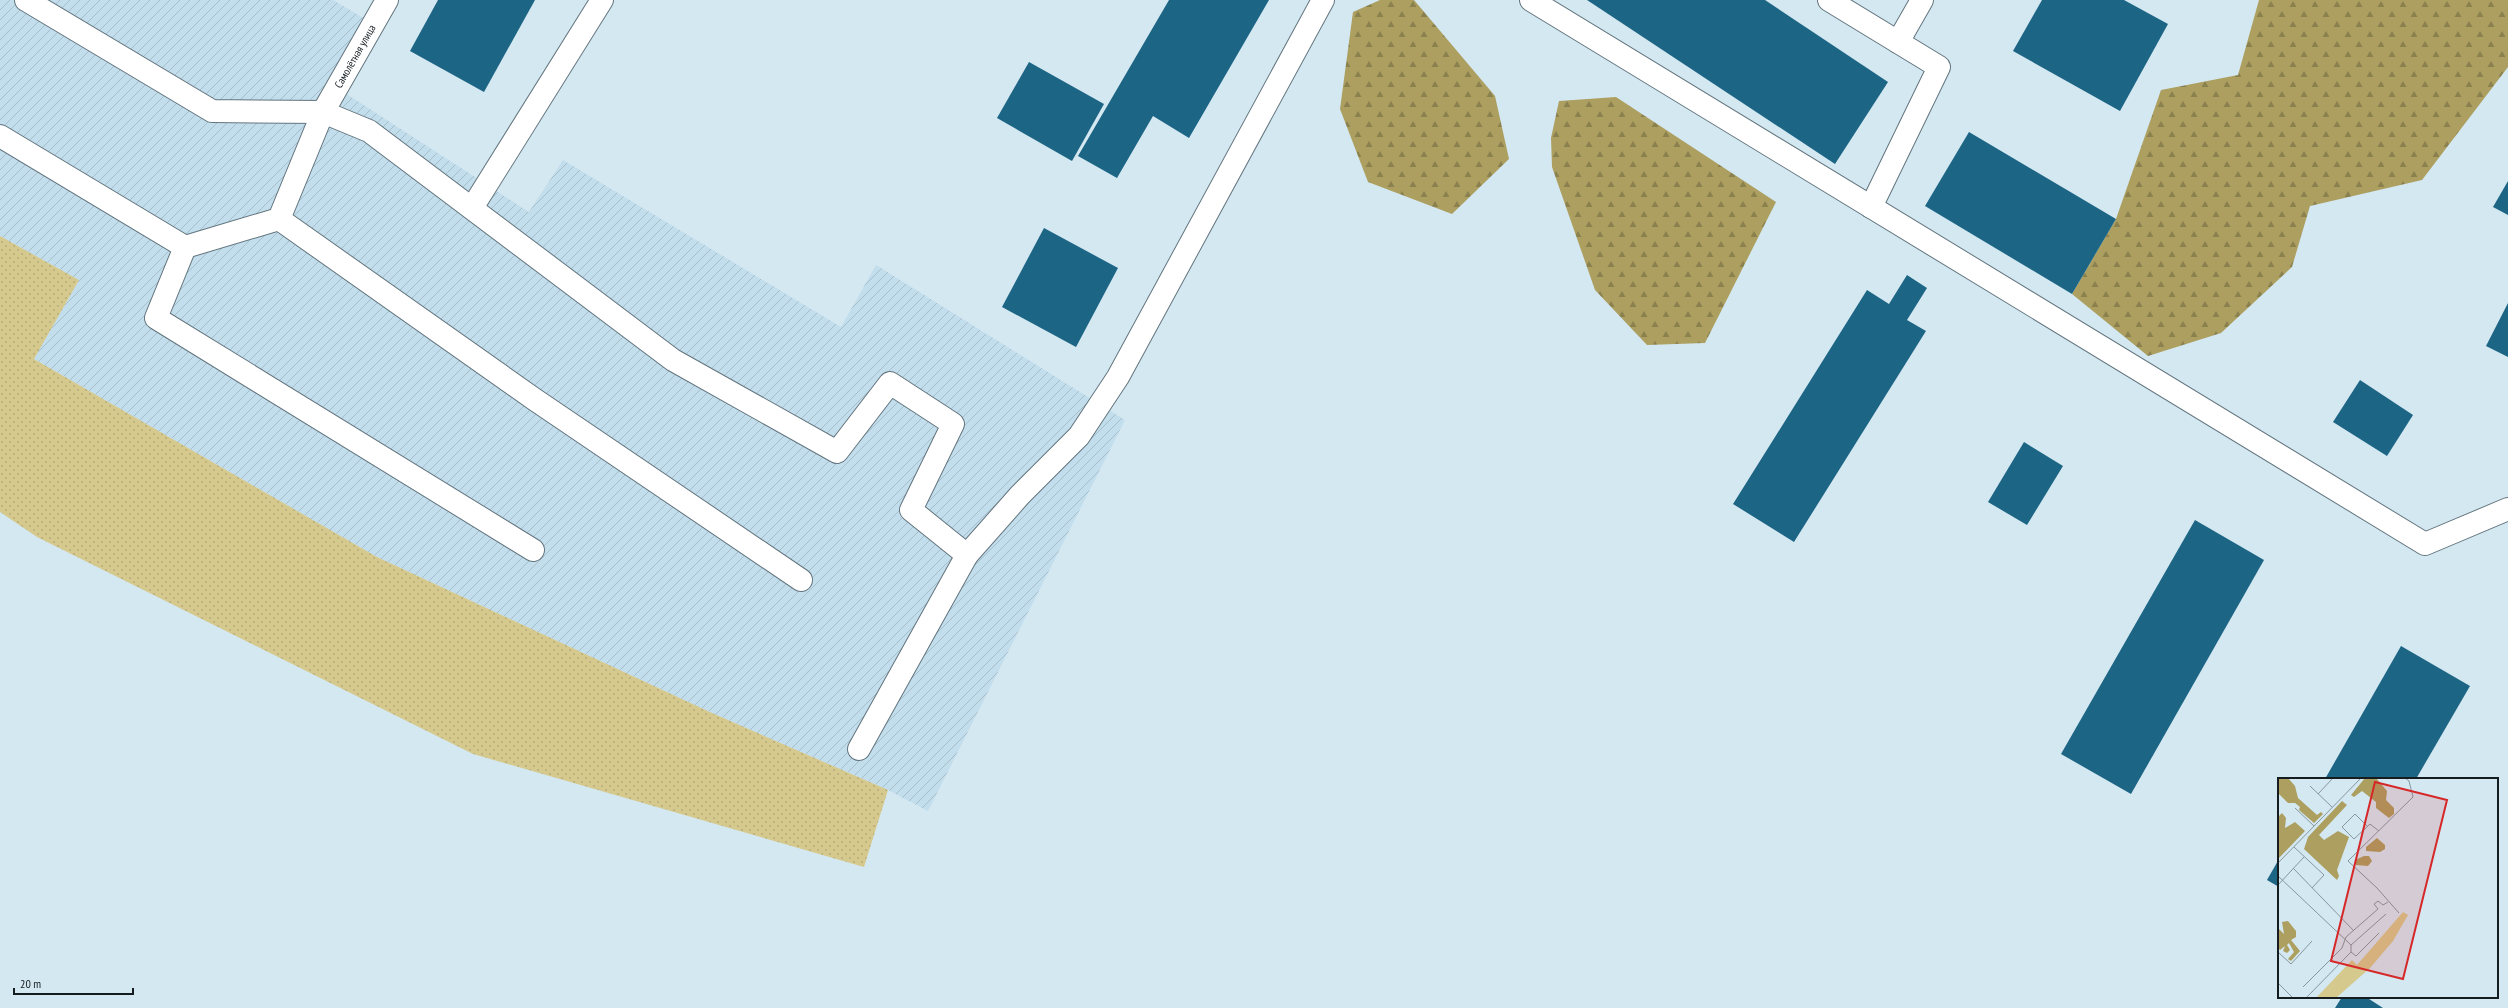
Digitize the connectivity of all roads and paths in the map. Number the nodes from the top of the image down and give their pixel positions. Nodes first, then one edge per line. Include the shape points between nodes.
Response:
1 (26, 0) edge
2 (387, 0) edge
3 (602, 0) edge
4 (1323, 0) edge
5 (1531, 0) edge
6 (1829, 0) edge
7 (1922, 0) edge
8 (1898, 42) junction
9 (323, 112) junction
10 (0, 136) edge
11 (1871, 207) junction
12 (472, 208) junction
13 (279, 219) junction
14 (185, 247) junction
15 (2508, 508) edge
16 (533, 550) dead end
17 (967, 556) junction
18 (802, 580) dead end
19 (859, 748) dead end

1 - 9 street via 212,111
2 - 9 street, Самолётная улица
3 - 12 street
4 - 17 street via 1118,377 1079,436 1020,495
5 - 11 street
6 - 8 street
7 - 8 street
8 - 11 street via 1939,67
9 - 12 street via 369,131
9 - 13 street, Самолётная улица
10 - 14 street
11 - 15 street via 2425,544
12 - 17 street via 673,360 837,452 890,383 953,424 911,510
13 - 14 street
13 - 18 street via 534,399
14 - 16 street via 156,318
17 - 19 street

